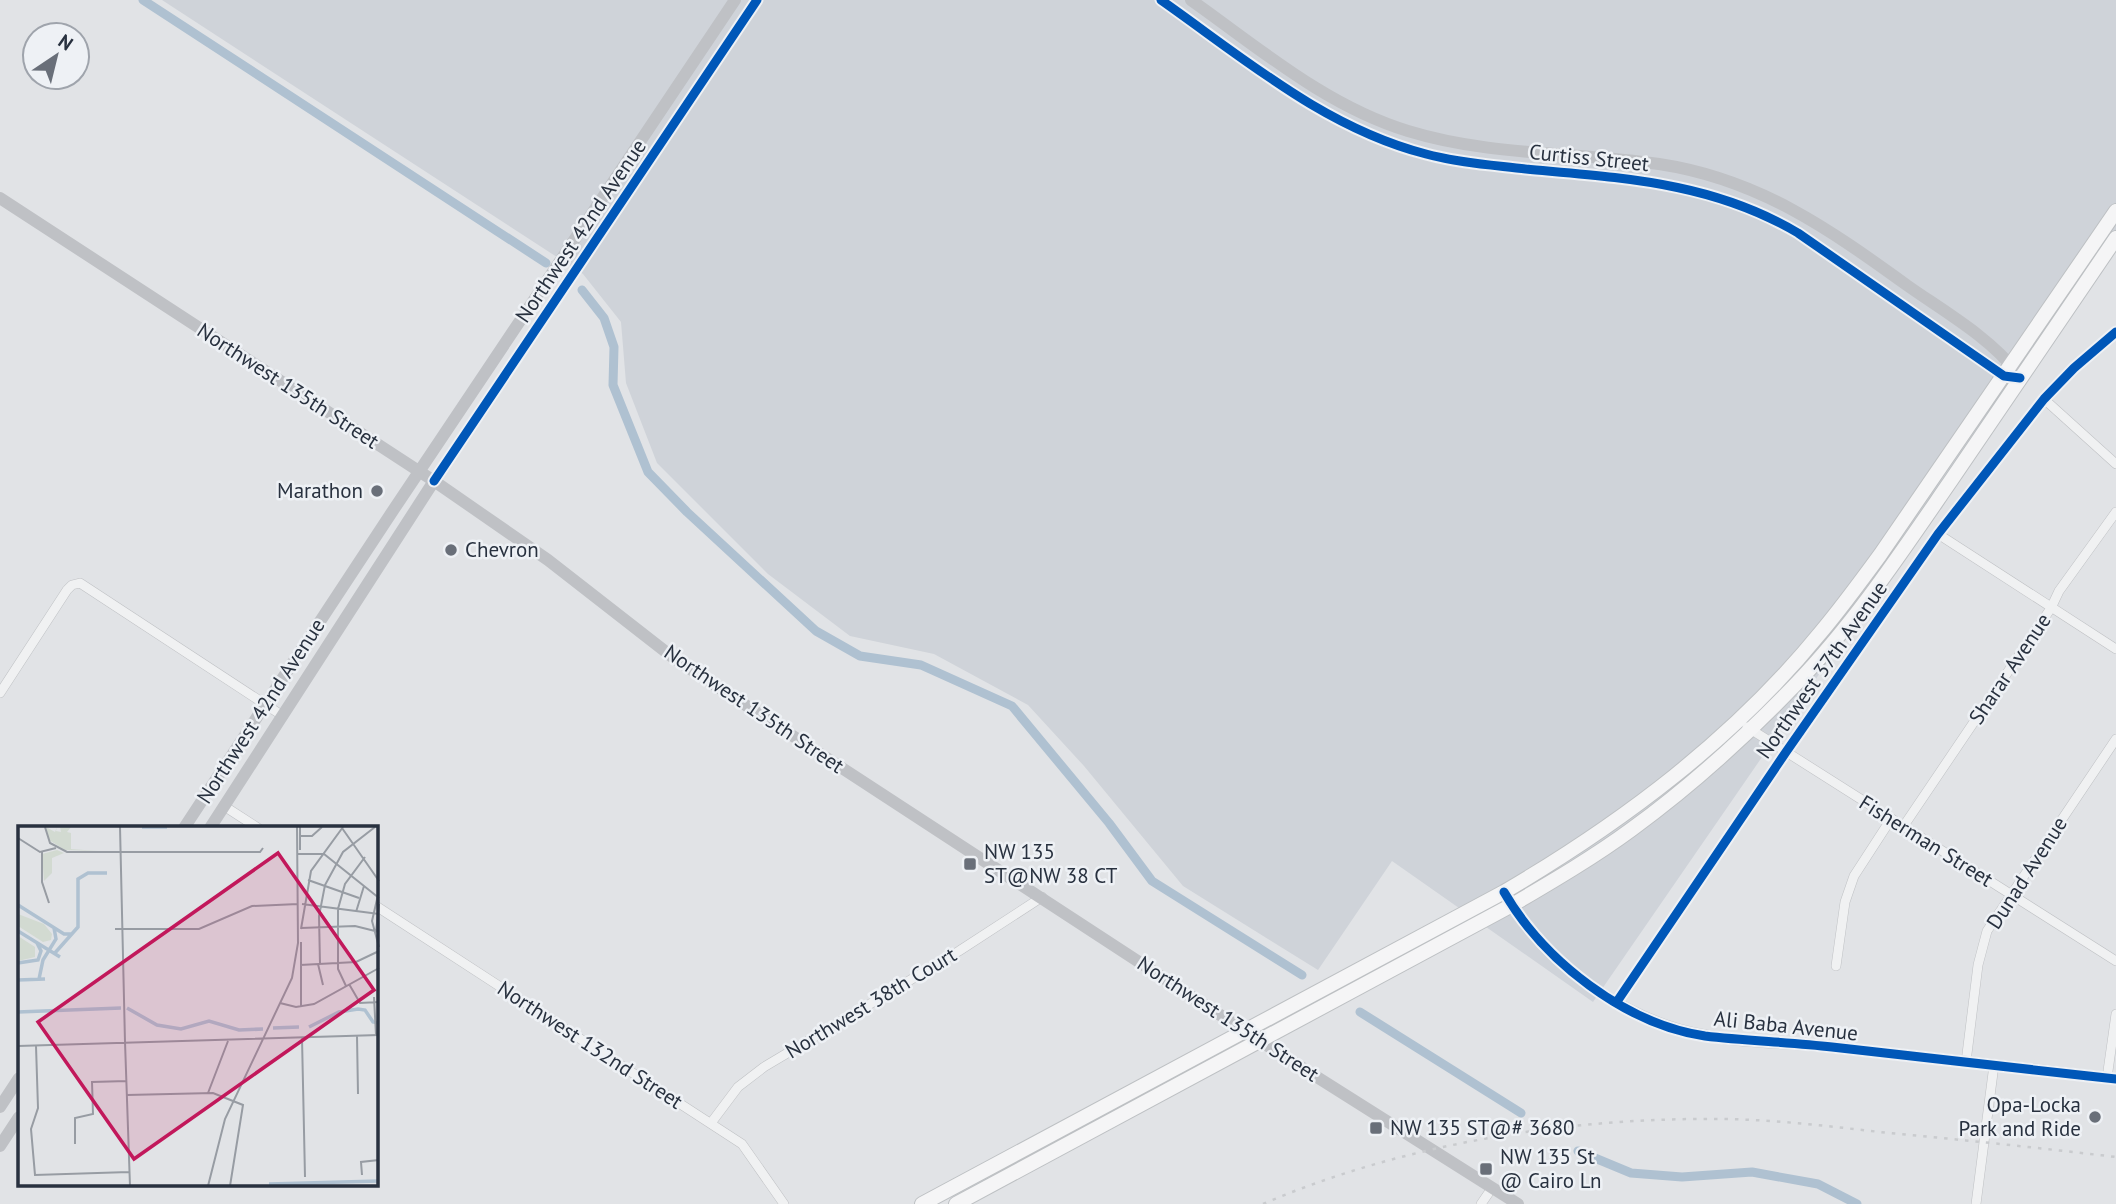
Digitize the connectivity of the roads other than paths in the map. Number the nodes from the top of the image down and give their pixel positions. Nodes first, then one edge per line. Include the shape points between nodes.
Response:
1 (736, 0) edge
2 (757, 0) edge
3 (1161, 0) edge
4 (1191, 0) edge
5 (720, 23) junction
6 (736, 33) junction
7 (1430, 137) junction
8 (1426, 154) junction
9 (0, 198) edge
10 (1794, 210) junction
11 (2116, 211) edge
12 (1765, 214) junction
13 (2116, 238) edge
14 (566, 256) junction
15 (579, 265) junction
16 (2116, 332) edge
17 (2007, 371) junction
18 (2020, 378) junction
19 (2044, 399) junction
20 (2116, 464) edge
21 (421, 472) junction
22 (434, 481) junction
23 (2116, 512) edge
24 (1938, 534) junction
25 (2051, 608) junction
26 (2116, 649) edge
27 (0, 693) edge
28 (265, 705) junction
29 (283, 716) junction
30 (1737, 721) junction
31 (1751, 730) junction
32 (2116, 739) edge
33 (1786, 752) junction
34 (206, 794) junction
35 (224, 806) junction
36 (1891, 819) junction
37 (185, 826) edge
38 (211, 826) edge
39 (255, 826) edge
40 (1903, 827) junction
41 (1504, 892) junction
42 (2012, 894) junction
43 (1042, 897) junction
44 (1512, 905) junction
45 (378, 907) edge
46 (2116, 961) edge
47 (1836, 966) dead end
48 (1616, 1003) junction
49 (2116, 1014) edge
50 (1245, 1031) junction
51 (1260, 1041) junction
52 (1966, 1062) junction
53 (1994, 1065) junction
54 (2112, 1078) edge
55 (17, 1086) edge
56 (0, 1107) edge
57 (18, 1118) edge
58 (711, 1122) junction
59 (0, 1146) edge
60 (1492, 1188) junction
61 (785, 1204) edge
62 (922, 1204) edge
63 (956, 1204) edge
64 (1481, 1204) edge
65 (1518, 1204) edge
66 (1976, 1204) edge

1 - 5 street, Northwest 42nd Avenue
2 - 6 street, Northwest 42nd Avenue
3 - 8 street, Curtiss Street via 1314,108 1383,141
4 - 7 street, Curtiss Street via 1342,104
5 - 6 street
5 - 14 street, Northwest 42nd Avenue
6 - 15 street, Northwest 42nd Avenue
7 - 8 street
7 - 10 street, Curtiss Street via 1474,146 1675,167 1749,188
8 - 12 street, Curtiss Street via 1469,163 1672,185
9 - 21 street, Northwest 135th Street
10 - 12 street
10 - 17 street, Curtiss Street via 1997,350
11 - 17 main road
12 - 17 street, Curtiss Street
13 - 18 main road
14 - 15 street
14 - 21 street, Northwest 42nd Avenue
15 - 22 street, Northwest 42nd Avenue
16 - 19 street, Northwest 37th Avenue
17 - 18 street, Curtiss Street
17 - 30 main road via 1821,633
18 - 31 main road via 1860,609
19 - 20 street
19 - 24 street, Northwest 37th Avenue
21 - 22 street, Northwest 135th Street
21 - 28 street, Northwest 42nd Avenue
22 - 29 street, Northwest 42nd Avenue
22 - 43 street, Northwest 135th Street via 548,560 675,659
23 - 25 street, Sharar Avenue
24 - 25 street
24 - 33 street, Northwest 37th Avenue
25 - 26 street
25 - 40 street, Sharar Avenue
27 - 28 street via 67,590 80,583
28 - 29 street
28 - 34 street, Northwest 42nd Avenue
29 - 35 street, Northwest 42nd Avenue
30 - 31 street, Fisherman Street
30 - 41 main road via 1615,822
31 - 33 street, Fisherman Street
31 - 44 main road via 1632,829
32 - 42 street, Dunad Avenue
33 - 36 street, Fisherman Street
33 - 48 street, Northwest 37th Avenue
34 - 35 street
34 - 37 street, Northwest 42nd Avenue
35 - 38 street, Northwest 42nd Avenue
35 - 39 street
36 - 40 street, Fisherman Street
36 - 47 street via 1854,876 1845,902
40 - 42 street, Fisherman Street
41 - 44 street, Ali Baba Avenue
41 - 50 main road
42 - 46 street, Fisherman Street
42 - 52 street, Dunad Avenue via 1987,931 1978,965
43 - 50 street, Northwest 135th Street
43 - 58 street, Northwest 38th Court via 764,1067 738,1087
44 - 48 street, Ali Baba Avenue via 1584,982
44 - 51 main road
45 - 58 street, Northwest 132nd Street
48 - 52 street, Ali Baba Avenue via 1654,1021 1702,1035
49 - 54 street
50 - 51 street, Northwest 135th Street
50 - 62 main road
51 - 60 street, Northwest 135th Street
51 - 63 main road
52 - 53 street, Ali Baba Avenue
53 - 54 street, Ali Baba Avenue
53 - 66 street
55 - 56 street
57 - 59 street
58 - 61 street, Northwest 132nd Street via 742,1144
60 - 64 street
60 - 65 street, Northwest 135th Street

